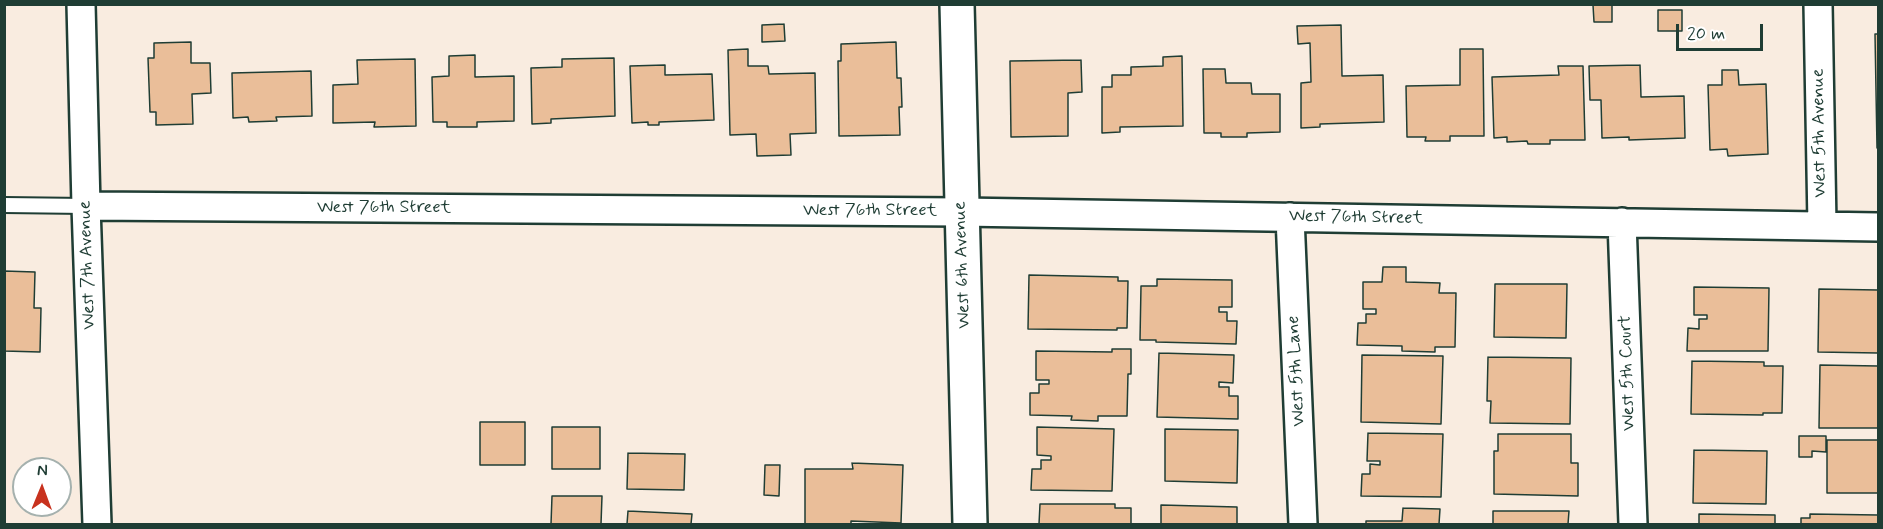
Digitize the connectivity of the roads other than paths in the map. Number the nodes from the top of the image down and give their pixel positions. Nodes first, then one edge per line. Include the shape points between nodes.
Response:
1 (81, 4) edge
2 (957, 4) edge
3 (1818, 4) edge
4 (4, 205) edge
5 (86, 206) junction
6 (962, 212) junction
7 (1290, 217) junction
8 (1622, 222) junction
9 (1822, 225) junction
10 (1878, 227) edge
11 (97, 525) edge
12 (970, 525) edge
13 (1304, 525) edge
14 (1633, 525) edge

1 - 5 street, West 7th Avenue
2 - 6 street, West 6th Avenue
3 - 9 street, West 5th Avenue
4 - 5 lane, West 76th Street
5 - 6 street, West 76th Street
5 - 11 street, West 7th Avenue
6 - 7 street, West 76th Street
6 - 12 street, West 6th Avenue
7 - 8 street, West 76th Street
7 - 13 street, West 5th Lane
8 - 9 street, West 76th Street
8 - 14 street, West 5th Court
9 - 10 street, West 76th Street

